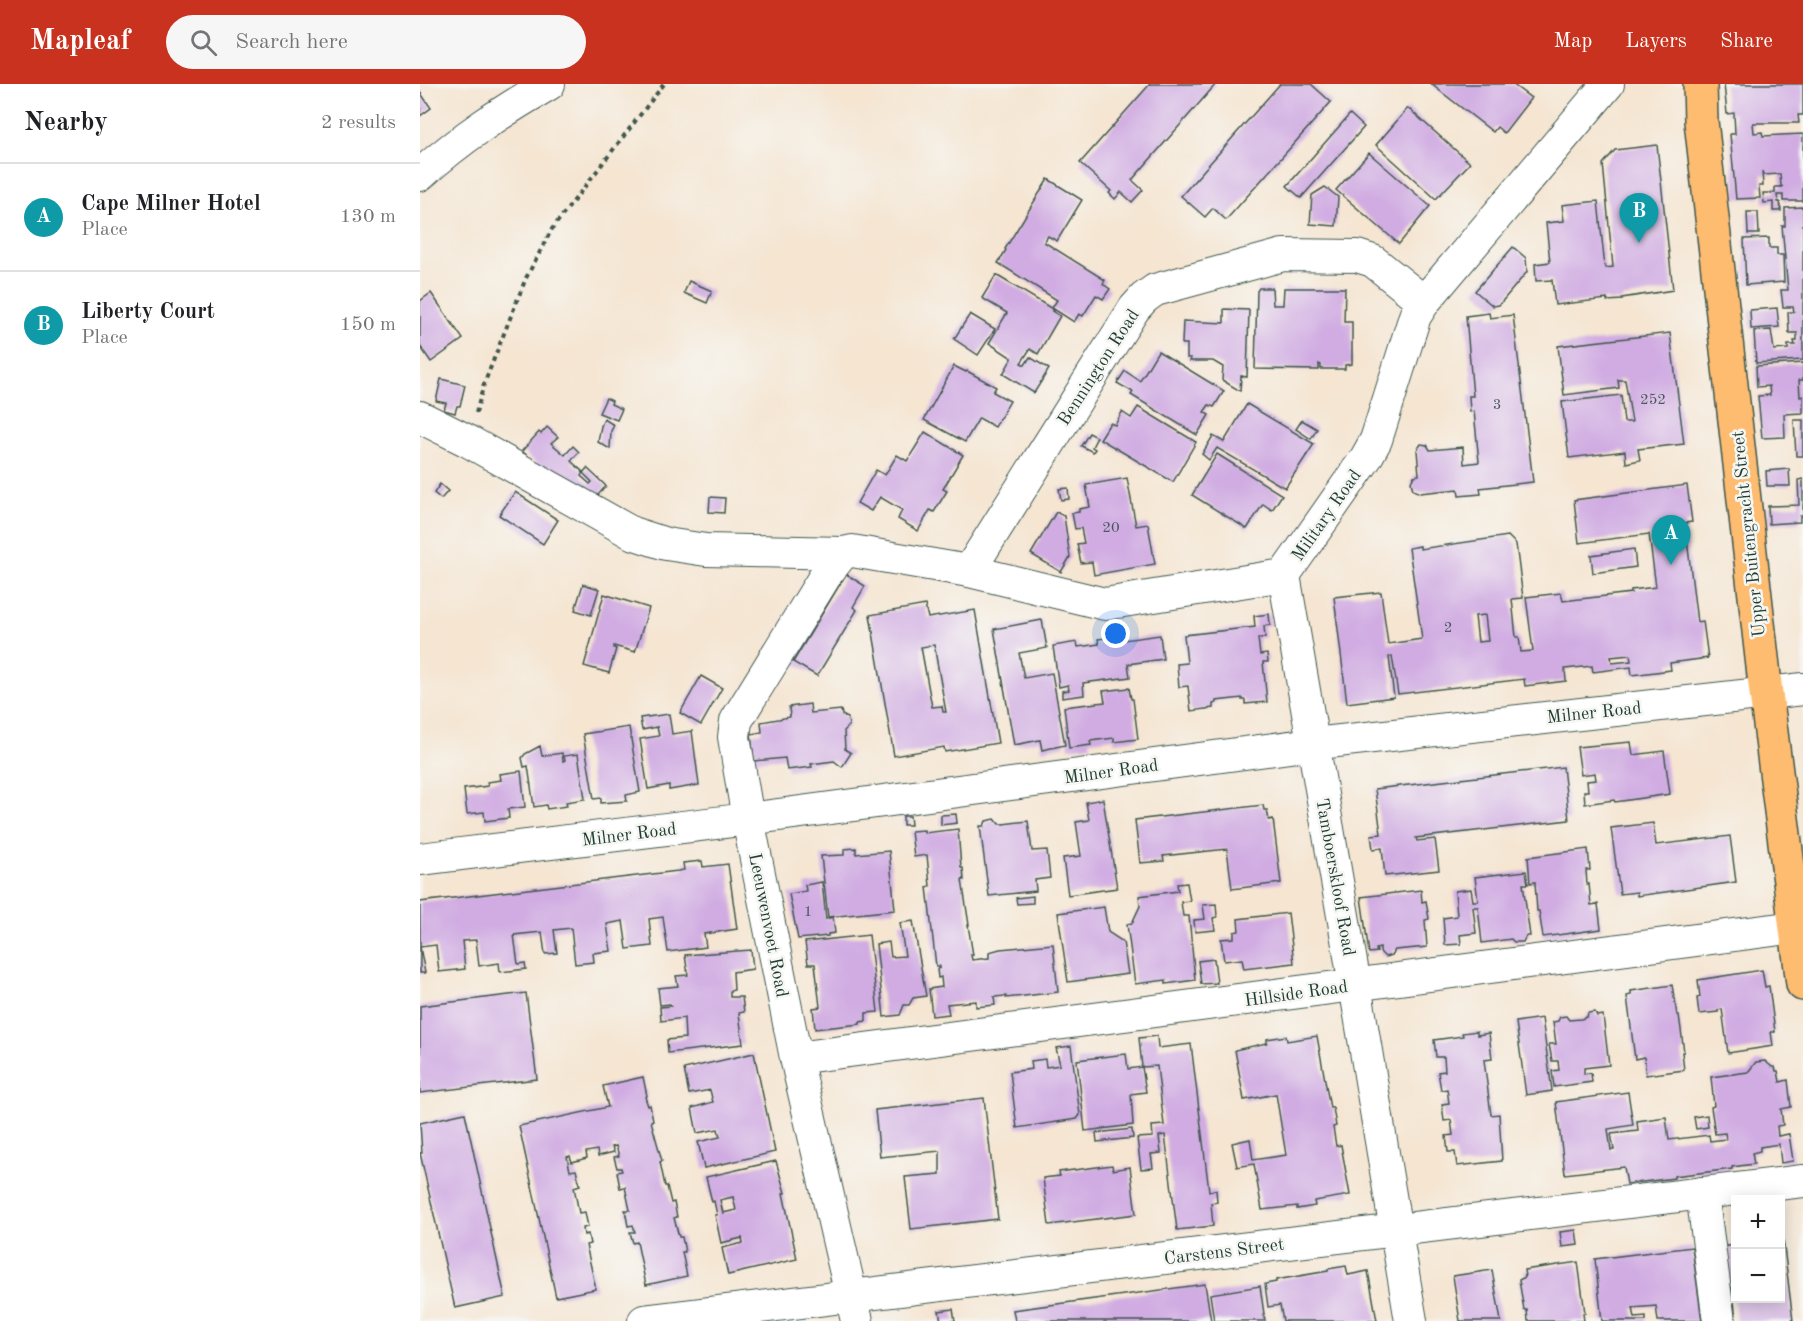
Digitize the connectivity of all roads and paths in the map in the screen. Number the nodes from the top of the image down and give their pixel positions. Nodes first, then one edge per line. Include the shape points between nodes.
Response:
1 (549, 84) edge
2 (664, 84) edge
3 (1608, 84) edge
4 (1700, 84) edge
5 (420, 175) edge
6 (1424, 302) junction
7 (420, 417) edge
8 (468, 441) junction
9 (843, 553) junction
10 (969, 571) junction
11 (1284, 575) junction
12 (1803, 689) edge
13 (1766, 693) junction
14 (1312, 744) junction
15 (748, 819) junction
16 (420, 859) edge
17 (1795, 927) junction
18 (1803, 984) edge
19 (1355, 985) junction
20 (796, 1058) junction
21 (1803, 1181) edge
22 (1702, 1193) junction
23 (1395, 1230) junction
24 (855, 1309) edge
25 (644, 1321) edge
26 (1411, 1321) edge
27 (1719, 1321) edge

1 - 5 street via 493,117
2 - 8 path via 552,229 526,278 484,384
3 - 6 street, Military Road
4 - 13 main road, Upper Buitengracht Street
6 - 10 street, Bennington Road via 1373,261 1357,256 1283,255 1155,290 1134,309
6 - 11 street, Military Road via 1406,341 1376,440
7 - 8 street, Military Road
8 - 9 street, Military Road via 632,532 666,544 706,550
9 - 10 street, Military Road via 852,551
9 - 15 street, Leeuwenvoet Road via 736,721 734,737
10 - 11 street, Military Road via 1105,604
11 - 14 street, Tamboerskloof Road
12 - 13 street, Milner Road
13 - 14 street, Milner Road
13 - 17 main road, Upper Buitengracht Street
14 - 15 street, Milner Road
14 - 19 street, Tamboerskloof Road
15 - 16 street, Milner Road
15 - 20 street, Leeuwenvoet Road
17 - 18 main road, Upper Buitengracht Street
17 - 19 street, Hillside Road
19 - 20 street, Hillside Road
19 - 23 street, Tamboerskloof Road
20 - 24 street, Leeuwenvoet Road
21 - 22 street, Carstens Street
22 - 23 street, Carstens Street
22 - 27 street
23 - 24 street, Carstens Street
23 - 26 street, Tamboerskloof Road
24 - 25 street, Carstens Street

